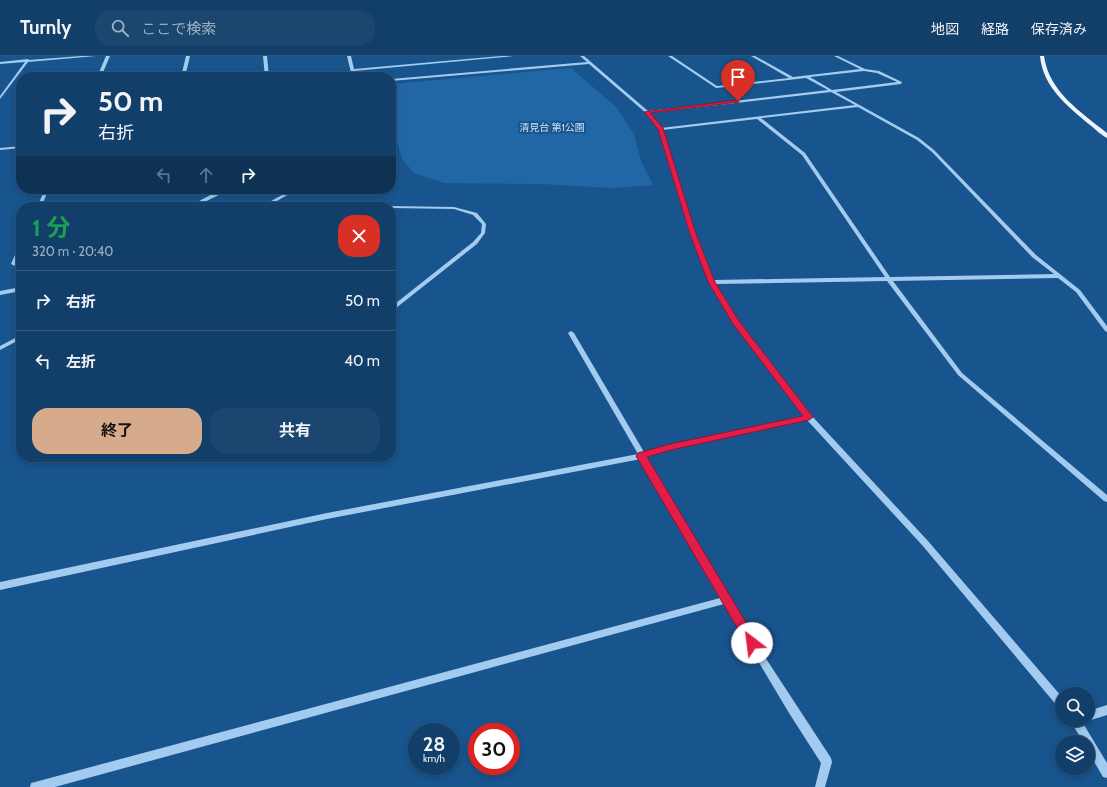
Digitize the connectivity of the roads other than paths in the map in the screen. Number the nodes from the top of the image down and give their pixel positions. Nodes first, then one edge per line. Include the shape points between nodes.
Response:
1 (30, 56) edge
2 (94, 56) edge
3 (108, 56) edge
4 (188, 56) edge
5 (265, 56) edge
6 (349, 56) edge
7 (512, 56) edge
8 (582, 56) edge
9 (670, 56) edge
10 (753, 56) edge
11 (836, 56) edge
12 (1042, 56) edge
13 (27, 61) junction
14 (0, 63) edge
15 (590, 63) junction
16 (352, 70) joint
17 (864, 70) junction
18 (19, 72) edge
19 (101, 72) edge
20 (184, 72) edge
21 (267, 72) edge
22 (16, 76) edge
23 (807, 77) junction
24 (792, 78) junction
25 (396, 80) edge
26 (832, 90) junction
27 (0, 98) edge
28 (859, 106) junction
29 (647, 112) junction
30 (758, 118) junction
31 (660, 128) junction
32 (1107, 136) edge
33 (16, 147) edge
34 (0, 149) edge
35 (217, 194) edge
36 (287, 194) edge
37 (200, 202) edge
38 (271, 202) edge
39 (396, 207) edge
40 (1058, 276) junction
41 (888, 278) junction
42 (712, 282) junction
43 (16, 290) edge
44 (0, 293) edge
45 (396, 306) edge
46 (1107, 330) edge
47 (571, 333) dead end
48 (16, 340) edge
49 (0, 348) edge
50 (809, 417) junction
51 (641, 456) junction
52 (1107, 498) edge
53 (0, 586) edge
54 (727, 600) junction
55 (1055, 696) edge
56 (1107, 710) edge
57 (1095, 714) edge
58 (1079, 727) edge
59 (1107, 773) edge
60 (35, 787) edge
61 (820, 787) edge

1 - 13 street
2 - 13 street
3 - 19 street
4 - 20 street
5 - 21 street
6 - 16 street
7 - 16 street
8 - 15 street
9 - 24 street via 716,87
10 - 24 street
11 - 17 street
12 - 32 main road via 1047,78 1057,93
13 - 14 street
13 - 18 street
15 - 25 street
15 - 29 street
17 - 23 street
17 - 26 street via 878,72 902,83
22 - 27 street
23 - 24 street
23 - 26 street
26 - 28 street
26 - 29 street
28 - 30 street
28 - 40 street via 918,139 933,151 1034,256
29 - 31 street
30 - 31 street
30 - 41 street via 804,154
31 - 42 street via 693,234
33 - 34 street
35 - 37 street
36 - 38 street
39 - 45 street via 454,208 475,214 484,224 483,234 474,243
40 - 41 street
40 - 46 street via 1078,291
41 - 42 street
41 - 52 street via 960,374
42 - 50 street via 736,322
43 - 44 street
47 - 51 street
48 - 49 street
50 - 51 street via 670,447
50 - 55 street via 925,543
51 - 53 street via 327,516
51 - 54 street
54 - 60 street
54 - 61 street via 804,728 828,762
56 - 57 street
58 - 59 street

